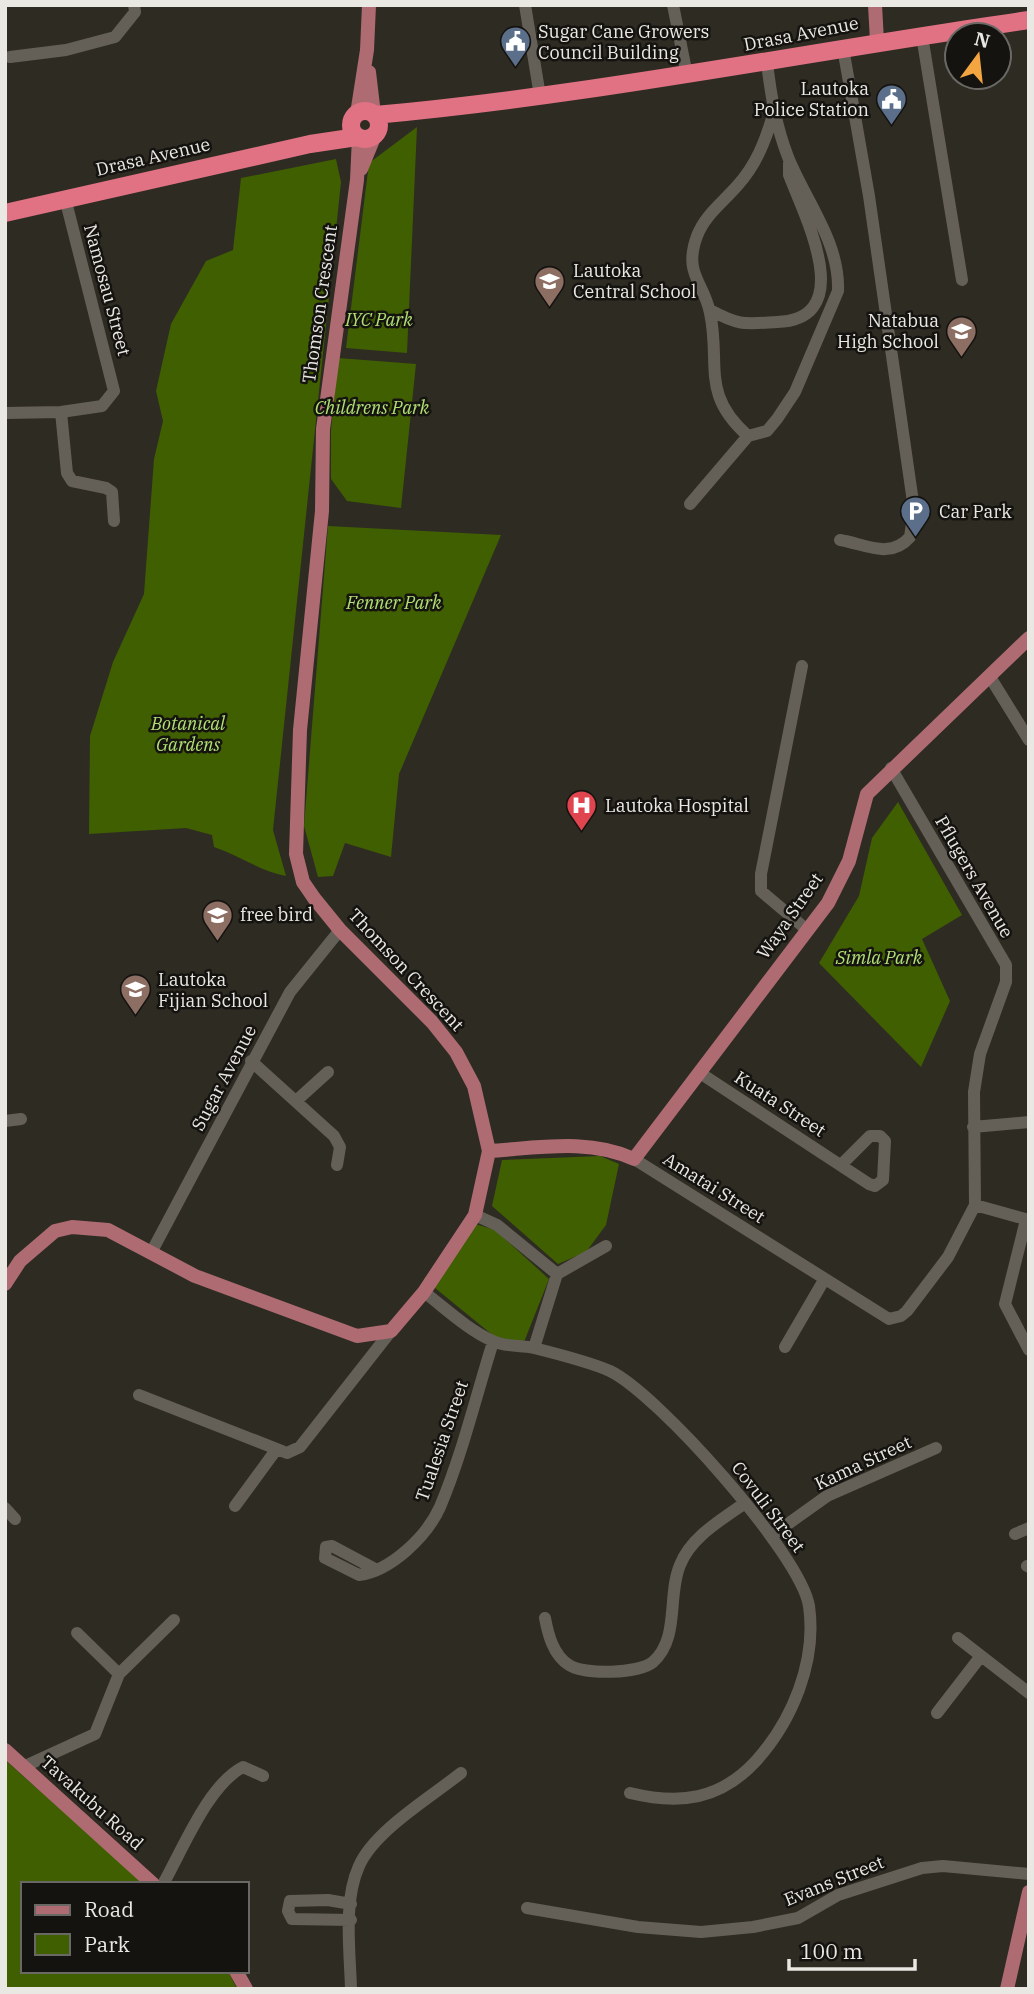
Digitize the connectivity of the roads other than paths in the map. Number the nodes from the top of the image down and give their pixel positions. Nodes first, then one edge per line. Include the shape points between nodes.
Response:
1 (134, 5) edge
2 (369, 5) edge
3 (525, 5) edge
4 (673, 5) edge
5 (875, 5) edge
6 (1029, 20) edge
7 (922, 36) junction
8 (877, 41) junction
9 (843, 48) junction
10 (10, 57) dead end
11 (767, 63) junction
12 (687, 75) junction
13 (540, 96) junction
14 (773, 115) junction
15 (366, 126) junction
16 (789, 159) junction
17 (65, 198) junction
18 (5, 213) edge
19 (962, 280) dead end
20 (710, 310) junction
21 (5, 412) edge
22 (61, 412) junction
23 (748, 436) junction
24 (690, 504) dead end
25 (114, 521) dead end
26 (840, 540) dead end
27 (1029, 638) edge
28 (802, 666) dead end
29 (990, 677) junction
30 (1029, 740) edge
31 (891, 768) junction
32 (806, 929) junction
33 (340, 930) junction
34 (251, 1061) junction
35 (327, 1072) dead end
36 (700, 1073) junction
37 (296, 1101) junction
38 (21, 1119) dead end
39 (5, 1121) edge
40 (1029, 1122) edge
41 (973, 1127) junction
42 (489, 1151) junction
43 (634, 1160) junction
44 (337, 1165) dead end
45 (841, 1165) dead end
46 (975, 1205) junction
47 (475, 1215) junction
48 (1027, 1220) edge
49 (606, 1246) dead end
50 (152, 1251) junction
51 (558, 1274) junction
52 (824, 1280) junction
53 (5, 1284) edge
54 (424, 1292) junction
55 (901, 1316) joint
56 (391, 1331) junction
57 (493, 1342) junction
58 (785, 1347) dead end
59 (534, 1348) junction
60 (1029, 1350) edge
61 (139, 1395) dead end
62 (936, 1448) dead end
63 (276, 1450) junction
64 (745, 1503) junction
65 (235, 1506) dead end
66 (5, 1508) edge
67 (15, 1519) dead end
68 (1029, 1528) edge
69 (1015, 1534) dead end
70 (771, 1536) junction
71 (377, 1570) dead end
72 (545, 1618) dead end
73 (174, 1620) dead end
74 (77, 1633) dead end
75 (958, 1638) dead end
76 (981, 1656) junction
77 (119, 1674) junction
78 (1029, 1693) edge
79 (937, 1713) dead end
80 (5, 1750) edge
81 (23, 1767) junction
82 (461, 1773) dead end
83 (263, 1776) dead end
84 (631, 1793) dead end
85 (1029, 1874) edge
86 (151, 1882) edge
87 (164, 1882) edge
88 (1029, 1892) edge
89 (351, 1904) junction
90 (527, 1908) dead end
91 (351, 1920) junction
92 (237, 1973) edge
93 (246, 1989) edge
94 (351, 1989) edge
95 (1007, 1989) edge

1 - 10 street via 135,12 115,37 66,50
2 - 15 main road, Thomson Crescent
3 - 13 street
4 - 12 street
5 - 8 main road
6 - 7 highway, Drasa Avenue
7 - 8 highway, Drasa Avenue
7 - 19 street
8 - 9 highway, Drasa Avenue
9 - 11 highway, Drasa Avenue
9 - 26 street via 871,209 914,518 910,537 893,550
11 - 12 highway, Drasa Avenue
11 - 14 street
12 - 13 highway, Drasa Avenue
13 - 15 highway, Drasa Avenue via 414,112
14 - 16 street
14 - 20 street via 760,156 704,221 696,238 694,276
15 - 17 highway, Drasa Avenue via 310,144
15 - 33 main road, Thomson Crescent via 323,429 322,511 300,730 295,834 303,882
16 - 20 street via 789,175 821,263 815,301 795,321 755,325 743,325
16 - 23 street via 831,248 838,291 795,392 767,431
17 - 18 highway, Drasa Avenue
17 - 22 street, Namosau Street via 114,391 102,406
20 - 23 street via 713,379 733,423
21 - 22 street
22 - 25 street via 67,473 72,481 112,492
23 - 24 street
27 - 29 main road, Waya Street
28 - 32 street via 761,891
29 - 30 street
29 - 31 main road, Waya Street
31 - 32 main road, Waya Street via 867,794 849,861 828,903
31 - 41 street, Pflugers Avenue via 1006,965 1006,982 980,1054
32 - 36 main road, Waya Street
33 - 34 street, Sugar Avenue via 303,973
33 - 42 main road, Thomson Crescent via 456,1052 474,1086
34 - 37 street
34 - 50 street, Sugar Avenue
35 - 37 street
36 - 43 main road, Waya Street
36 - 45 street, Kuata Street
37 - 44 street via 339,1142
38 - 39 street
40 - 41 street
41 - 46 street, Pflugers Avenue
42 - 43 main road, Amatai Street via 585,1146 610,1149
42 - 47 main road, Thomson Crescent
43 - 52 street, Amatai Street
46 - 48 street
46 - 55 street, Pflugers Avenue via 948,1257
47 - 51 street via 497,1225
47 - 54 main road, Thomson Crescent
48 - 60 street via 1005,1304
49 - 51 street
50 - 53 main road via 108,1230 72,1227 55,1231 20,1261
50 - 56 main road via 195,1276 357,1336
51 - 59 street
52 - 55 street, Amatai Street via 877,1314 889,1319
52 - 58 street
54 - 56 main road, Thomson Crescent
54 - 57 street, Covuli Street
56 - 63 street via 300,1447 287,1453
57 - 59 street, Covuli Street
57 - 71 street, Tualesia Street via 439,1509 417,1540
59 - 64 street, Covuli Street via 618,1376 692,1443
61 - 63 street
62 - 70 street, Kama Street via 827,1496
63 - 65 street
64 - 70 street, Covuli Street
64 - 72 street via 700,1535 680,1564 669,1635 652,1663 606,1672 569,1665 550,1642
66 - 67 street
68 - 69 street
70 - 84 street, Covuli Street via 801,1581 809,1606 808,1650 782,1730 750,1767 706,1797 650,1798
73 - 77 street
74 - 77 street
75 - 76 street
76 - 78 street
76 - 79 street
77 - 81 street via 94,1734
80 - 81 main road, Tavakubu Road
81 - 86 main road, Tavakubu Road
82 - 89 street via 383,1836 359,1866
83 - 87 street via 243,1767 230,1774
85 - 90 street, Evans Street via 922,1868 838,1895 798,1918 701,1932 638,1927
88 - 95 main road
89 - 91 street
89 - 91 street via 290,1901 288,1911 292,1919 300,1921
91 - 94 street
92 - 93 main road

